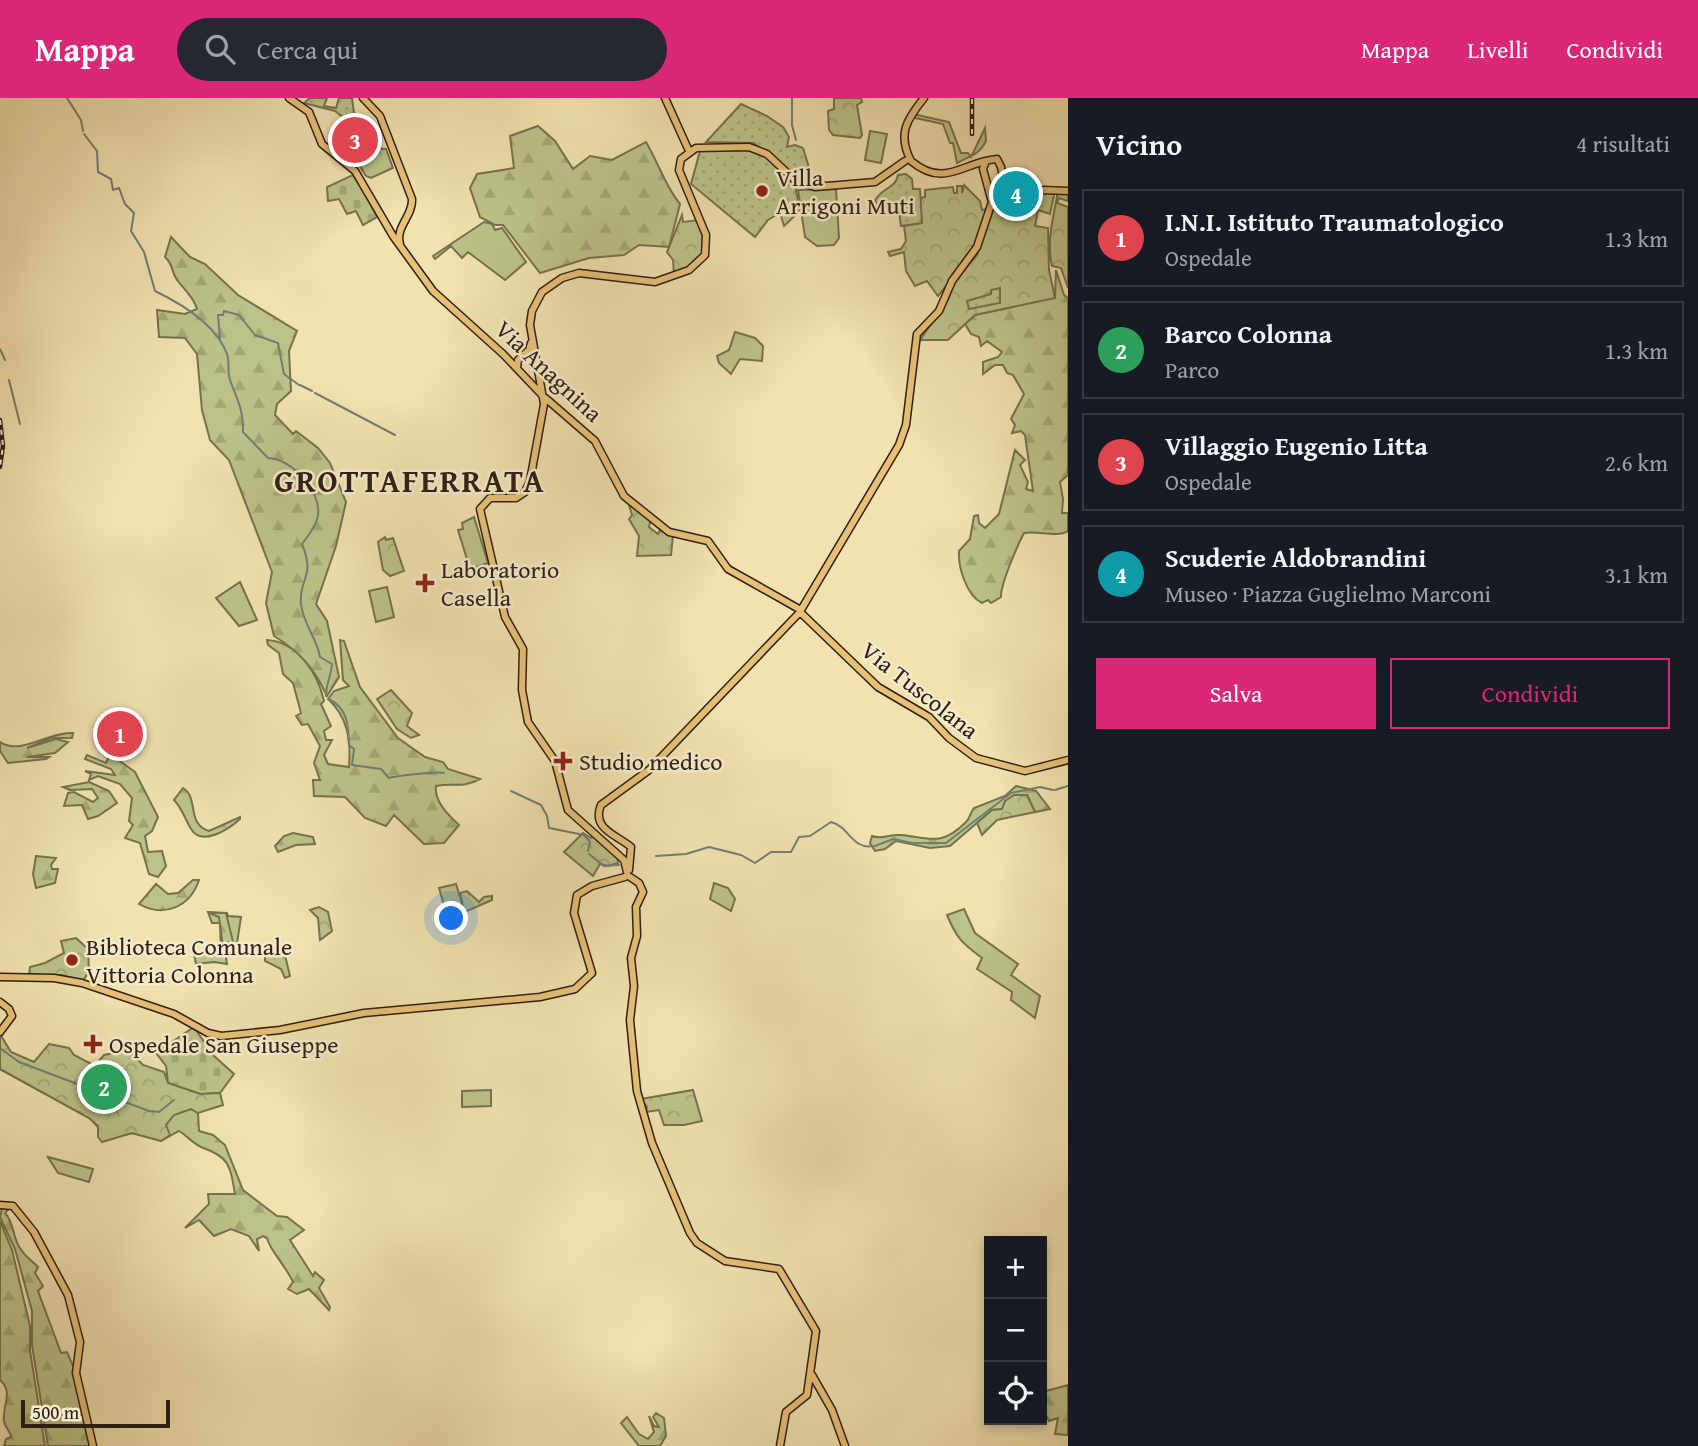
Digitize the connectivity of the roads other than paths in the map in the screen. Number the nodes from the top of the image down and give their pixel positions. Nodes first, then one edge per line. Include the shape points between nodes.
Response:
1 (289, 98) edge
2 (363, 98) edge
3 (665, 98) edge
4 (923, 98) edge
5 (691, 149) junction
6 (986, 161) junction
7 (907, 162) junction
8 (984, 169) junction
9 (1003, 174) junction
10 (987, 177) junction
11 (1068, 191) edge
12 (1006, 199) junction
13 (992, 202) junction
14 (396, 237) junction
15 (503, 354) junction
16 (528, 354) junction
17 (517, 370) junction
18 (540, 390) junction
19 (799, 611) junction
20 (1068, 760) edge
21 (628, 875) junction
22 (0, 977) edge
23 (0, 1002) edge
24 (0, 1031) edge
25 (0, 1205) edge
26 (812, 1375) junction
27 (93, 1446) edge
28 (780, 1446) edge
29 (845, 1446) edge

1 - 14 main road, Via Anagnina via 309,112 322,144 355,171
2 - 14 main road via 380,116 412,199
3 - 5 main road
4 - 7 main road via 902,124
5 - 7 main road via 754,148 812,187 876,182
5 - 16 main road via 678,164 706,235 700,262 650,282 585,273 562,278 537,300
6 - 7 main road via 954,173 936,174
6 - 8 main road
6 - 9 main road via 998,159
7 - 8 main road via 937,177
8 - 10 main road
9 - 10 main road
9 - 12 main road
10 - 13 main road
11 - 12 main road via 1043,190 1018,209
12 - 13 main road
13 - 19 main road via 977,247 952,281 939,311 917,334 900,445
14 - 15 main road, Via Anagnina via 436,295
15 - 16 main road via 510,358
15 - 17 main road, Via Anagnina
16 - 17 main road via 516,364
16 - 18 main road
17 - 18 main road, Via Anagnina
18 - 19 main road, Via Anagnina via 595,441 628,501 669,532 708,541 728,569
18 - 21 main road via 542,426 525,492 510,500 488,498 481,513 502,607 521,643 527,720 555,762 568,810 624,860
19 - 20 main road, Via Tuscolana via 885,692 929,717 981,761 1025,771
19 - 21 main road via 649,769 599,807 603,827 631,847
21 - 22 main road via 589,887 575,898 574,913 593,968 588,980 576,989 508,1002 363,1013 280,1030 221,1036 174,1014 81,982
21 - 26 main road via 643,892 636,905 630,1018 636,1080 652,1143 691,1235 717,1257 780,1270 816,1331
23 - 24 main road via 12,1017
25 - 27 main road via 13,1206 24,1217 67,1293 80,1342 76,1373
26 - 28 main road via 807,1396 786,1412
26 - 29 main road

